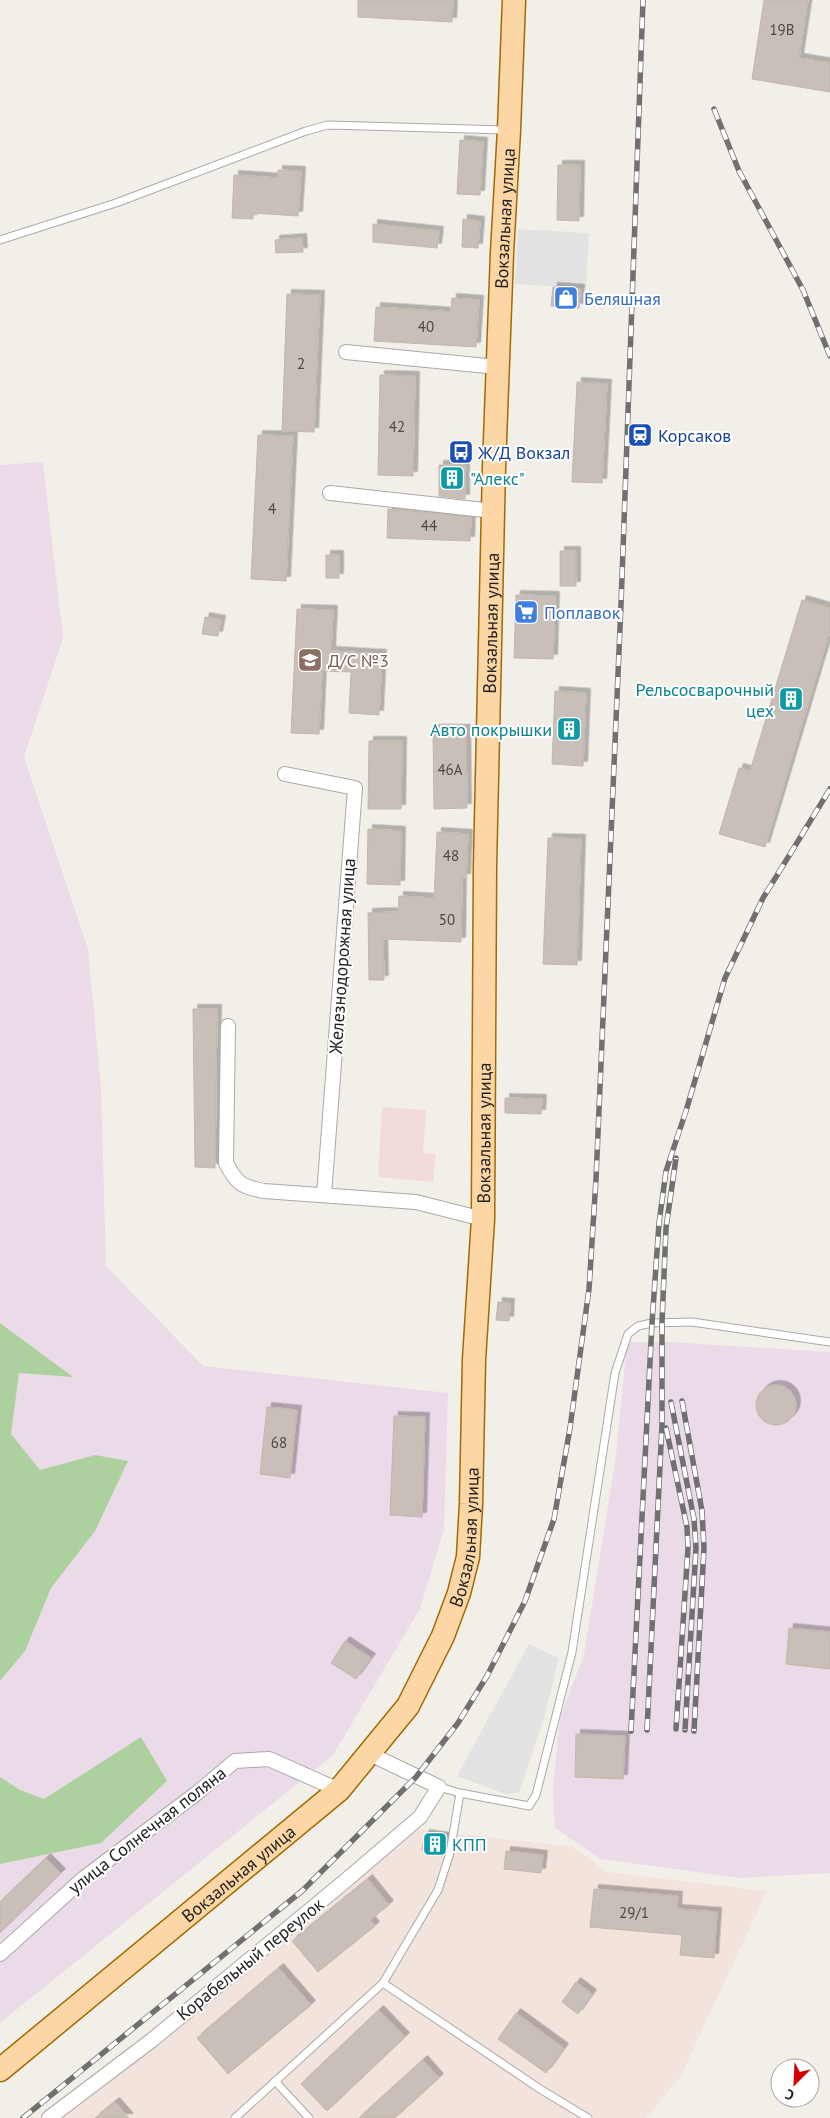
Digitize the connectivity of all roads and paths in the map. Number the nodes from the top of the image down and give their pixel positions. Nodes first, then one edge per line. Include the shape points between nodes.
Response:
1 (514, 0) edge
2 (510, 130) junction
3 (0, 240) edge
4 (346, 352) dead end
5 (497, 367) junction
6 (330, 493) dead end
7 (493, 511) junction
8 (285, 774) dead end
9 (228, 1026) dead end
10 (324, 1195) junction
11 (483, 1219) junction
12 (830, 1342) edge
13 (370, 1754) junction
14 (439, 1787) junction
15 (339, 1790) junction
16 (460, 1793) junction
17 (0, 1954) edge
18 (383, 1983) junction
19 (0, 2070) edge
20 (275, 2081) junction
21 (49, 2118) edge
22 (235, 2118) edge
23 (308, 2118) edge
24 (588, 2118) edge

1 - 2 main road, Вокзальная улица
2 - 3 lane via 328,125 116,203
2 - 5 main road, Вокзальная улица
4 - 5 street
5 - 7 main road, Вокзальная улица
6 - 7 street
7 - 11 main road, Вокзальная улица via 485,866
8 - 10 street, Железнодорожная улица via 355,788
9 - 10 street via 226,1163 233,1177 245,1188
10 - 11 street via 416,1202
11 - 13 main road, Вокзальная улица via 474,1360 468,1557 459,1593 428,1668 408,1706
12 - 16 lane via 692,1322 638,1326 628,1334 615,1372 572,1652 536,1795 529,1806
13 - 14 street
13 - 15 main road, Вокзальная улица
14 - 16 lane
14 - 21 street, Корабельный переулок via 420,1817 344,1882 152,2040
15 - 17 street, улица Солнечная поляна via 270,1760 235,1761 84,1878
15 - 19 main road, Вокзальная улица
16 - 18 lane via 450,1853 438,1890
18 - 20 lane
18 - 24 lane
20 - 22 lane
20 - 23 lane

